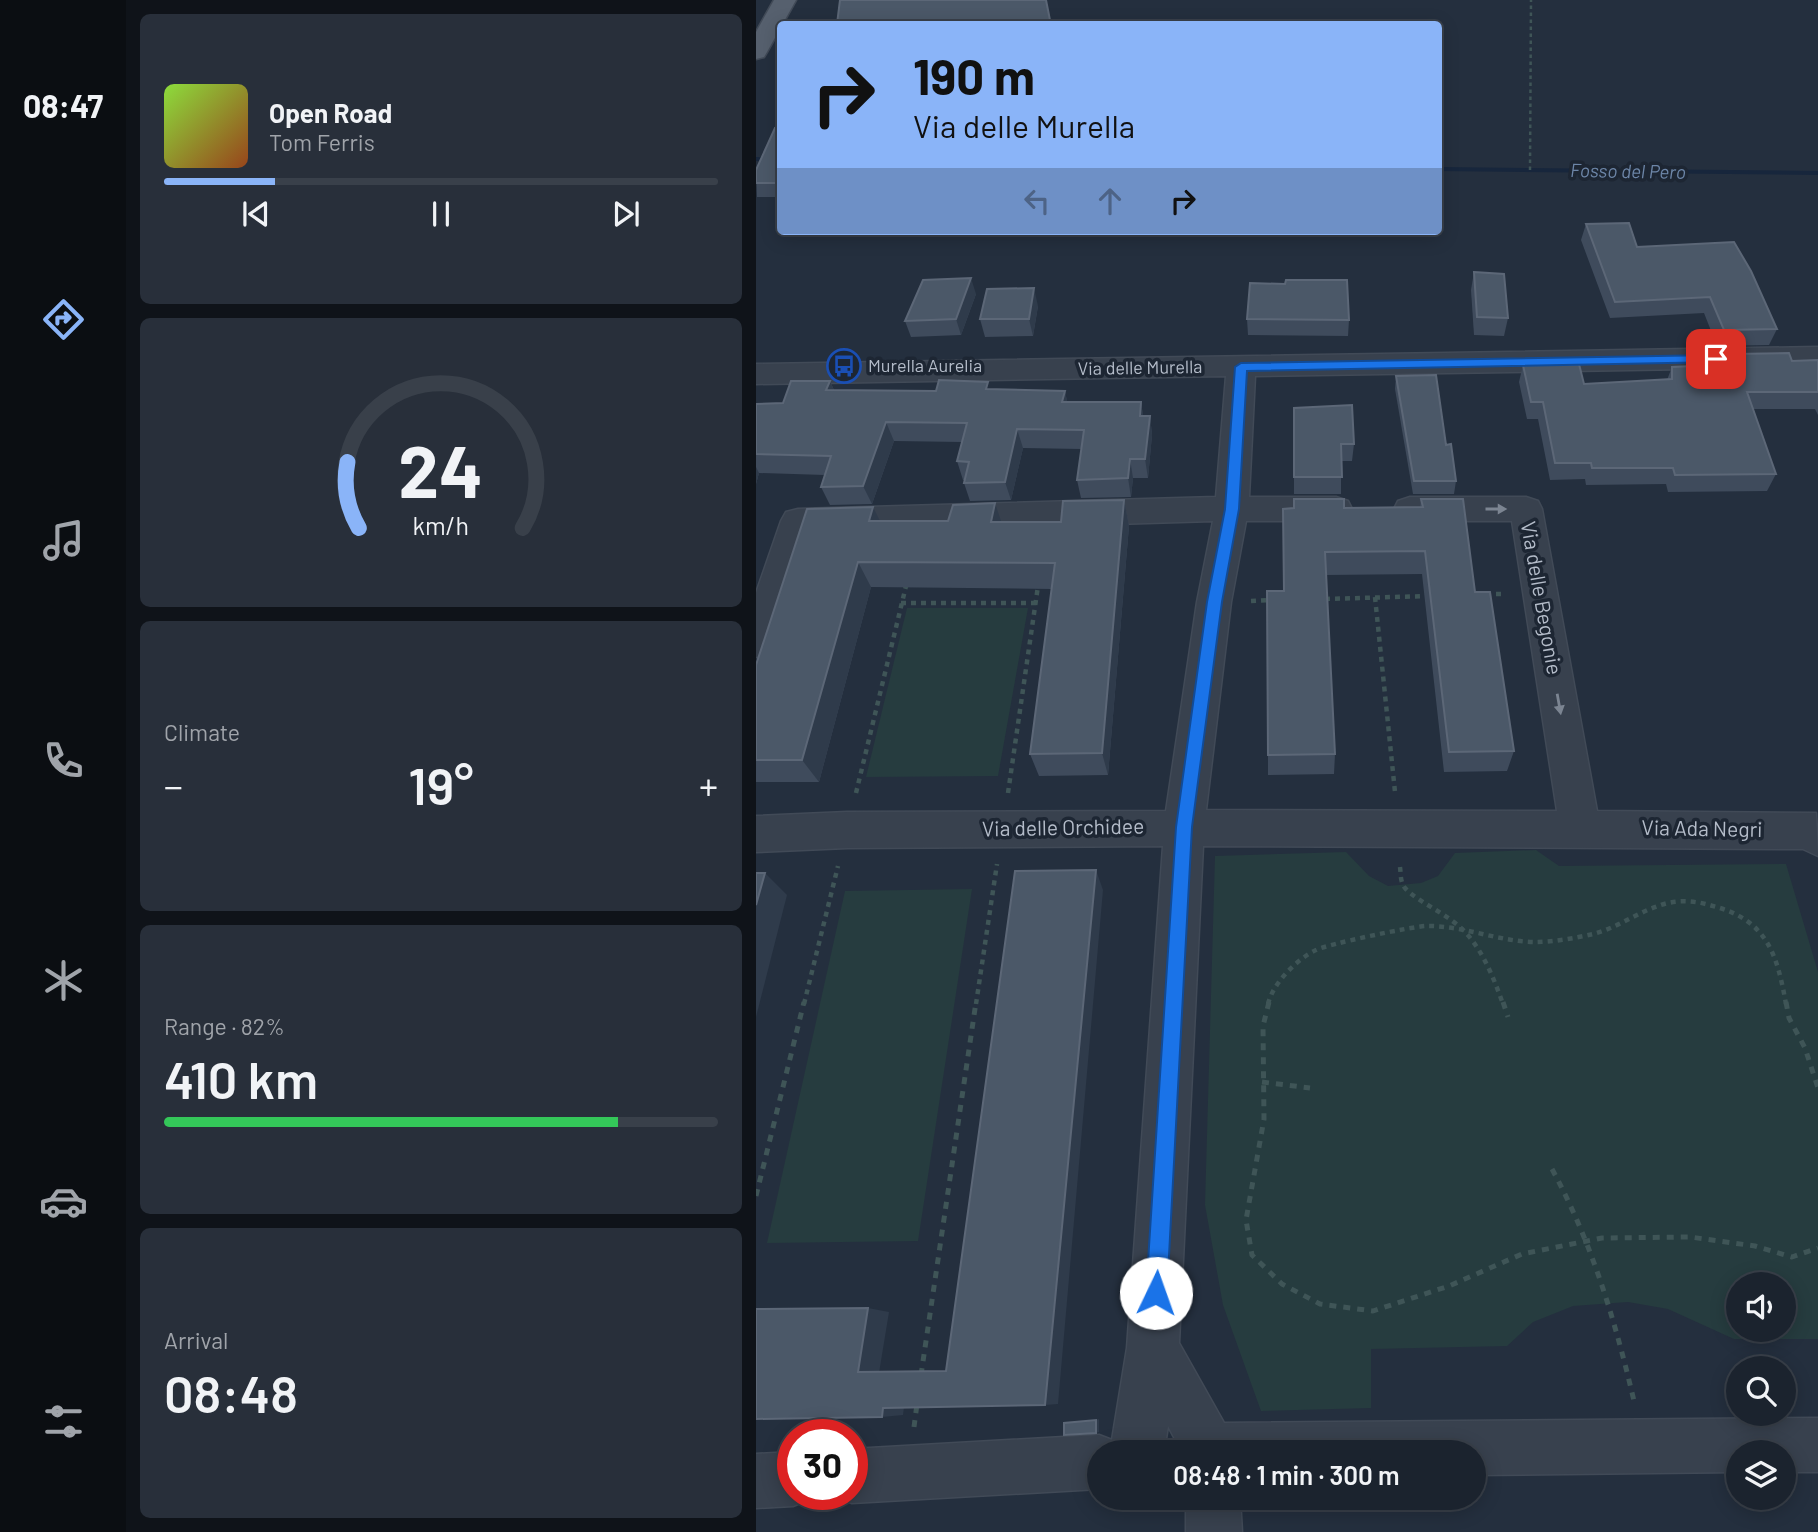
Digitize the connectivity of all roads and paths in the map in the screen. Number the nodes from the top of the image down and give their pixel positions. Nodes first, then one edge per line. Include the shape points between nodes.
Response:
1 (785, 0) edge
2 (1531, 0) edge
3 (756, 52) edge
4 (1530, 170) dead end
5 (1818, 357) edge
6 (1241, 367) junction
7 (756, 374) edge
8 (1232, 509) junction
9 (1048, 515) junction
10 (922, 518) junction
11 (1541, 593) junction
12 (1486, 594) edge
13 (1431, 596) edge
14 (1376, 597) junction
15 (1322, 599) edge
16 (1282, 600) edge
17 (1214, 602) junction
18 (901, 603) junction
19 (1036, 603) junction
20 (756, 643) edge
21 (1184, 827) junction
22 (1398, 827) junction
23 (1580, 828) junction
24 (1002, 829) junction
25 (847, 831) junction
26 (756, 834) edge
27 (1818, 838) edge
28 (1462, 929) junction
29 (1508, 1017) dead end
30 (1262, 1082) junction
31 (1310, 1088) dead end
32 (1818, 1088) edge
33 (1552, 1169) dead end
34 (756, 1196) edge
35 (1588, 1241) junction
36 (1818, 1248) edge
37 (1153, 1348) junction
38 (921, 1377) edge
39 (919, 1391) edge
40 (1139, 1440) edge
41 (1199, 1440) edge
42 (1818, 1445) edge
43 (1644, 1446) junction
44 (1486, 1454) edge
45 (1087, 1463) edge
46 (907, 1473) junction
47 (868, 1475) edge
48 (777, 1480) edge
49 (756, 1481) edge
50 (1213, 1510) edge
51 (1214, 1532) edge

1 - 3 main road
2 - 4 path
5 - 6 street, Via delle Murella
6 - 7 street, Via delle Murella
6 - 8 street
8 - 9 street, Via delle Begonie
8 -> 11 street, Via delle Begonie via 1526,509
8 - 17 street
9 - 10 street, Via delle Begonie
9 - 19 path
10 - 18 path
10 - 20 street, Via delle Begonie via 799,521
11 - 12 path
11 -> 23 street, Via delle Begonie
13 - 14 path
14 - 15 path
14 - 22 path
16 - 17 path
17 - 21 street
18 - 19 path
18 - 25 path
19 - 24 path
21 - 22 street, Via delle Orchidee
21 - 24 street, Via delle Orchidee
21 - 37 street
22 - 23 street, Via delle Orchidee
22 - 28 path via 1401,880 1406,889
23 - 27 street, Via Ada Negri via 1816,831
24 - 25 street, Via delle Orchidee
24 - 38 path
25 - 26 street, Via delle Orchidee
25 - 34 path
28 - 29 path via 1494,978
28 - 30 path via 1424,926 1357,940 1317,949 1296,964 1271,993 1263,1026
28 - 32 path via 1534,942 1594,934 1663,904 1691,901 1735,912 1753,924 1770,945 1780,969 1789,1018
30 - 31 path
30 - 35 path via 1264,1119 1246,1220 1252,1255 1282,1284 1320,1304 1373,1311 1449,1286 1522,1254
33 - 35 path
35 - 36 path via 1690,1237 1755,1246 1792,1257
35 - 43 path via 1612,1306
37 - 40 street
37 - 41 street
39 - 46 path
42 - 43 street
43 - 44 street
45 - 46 street
46 - 47 street
48 - 49 street
50 - 51 street

